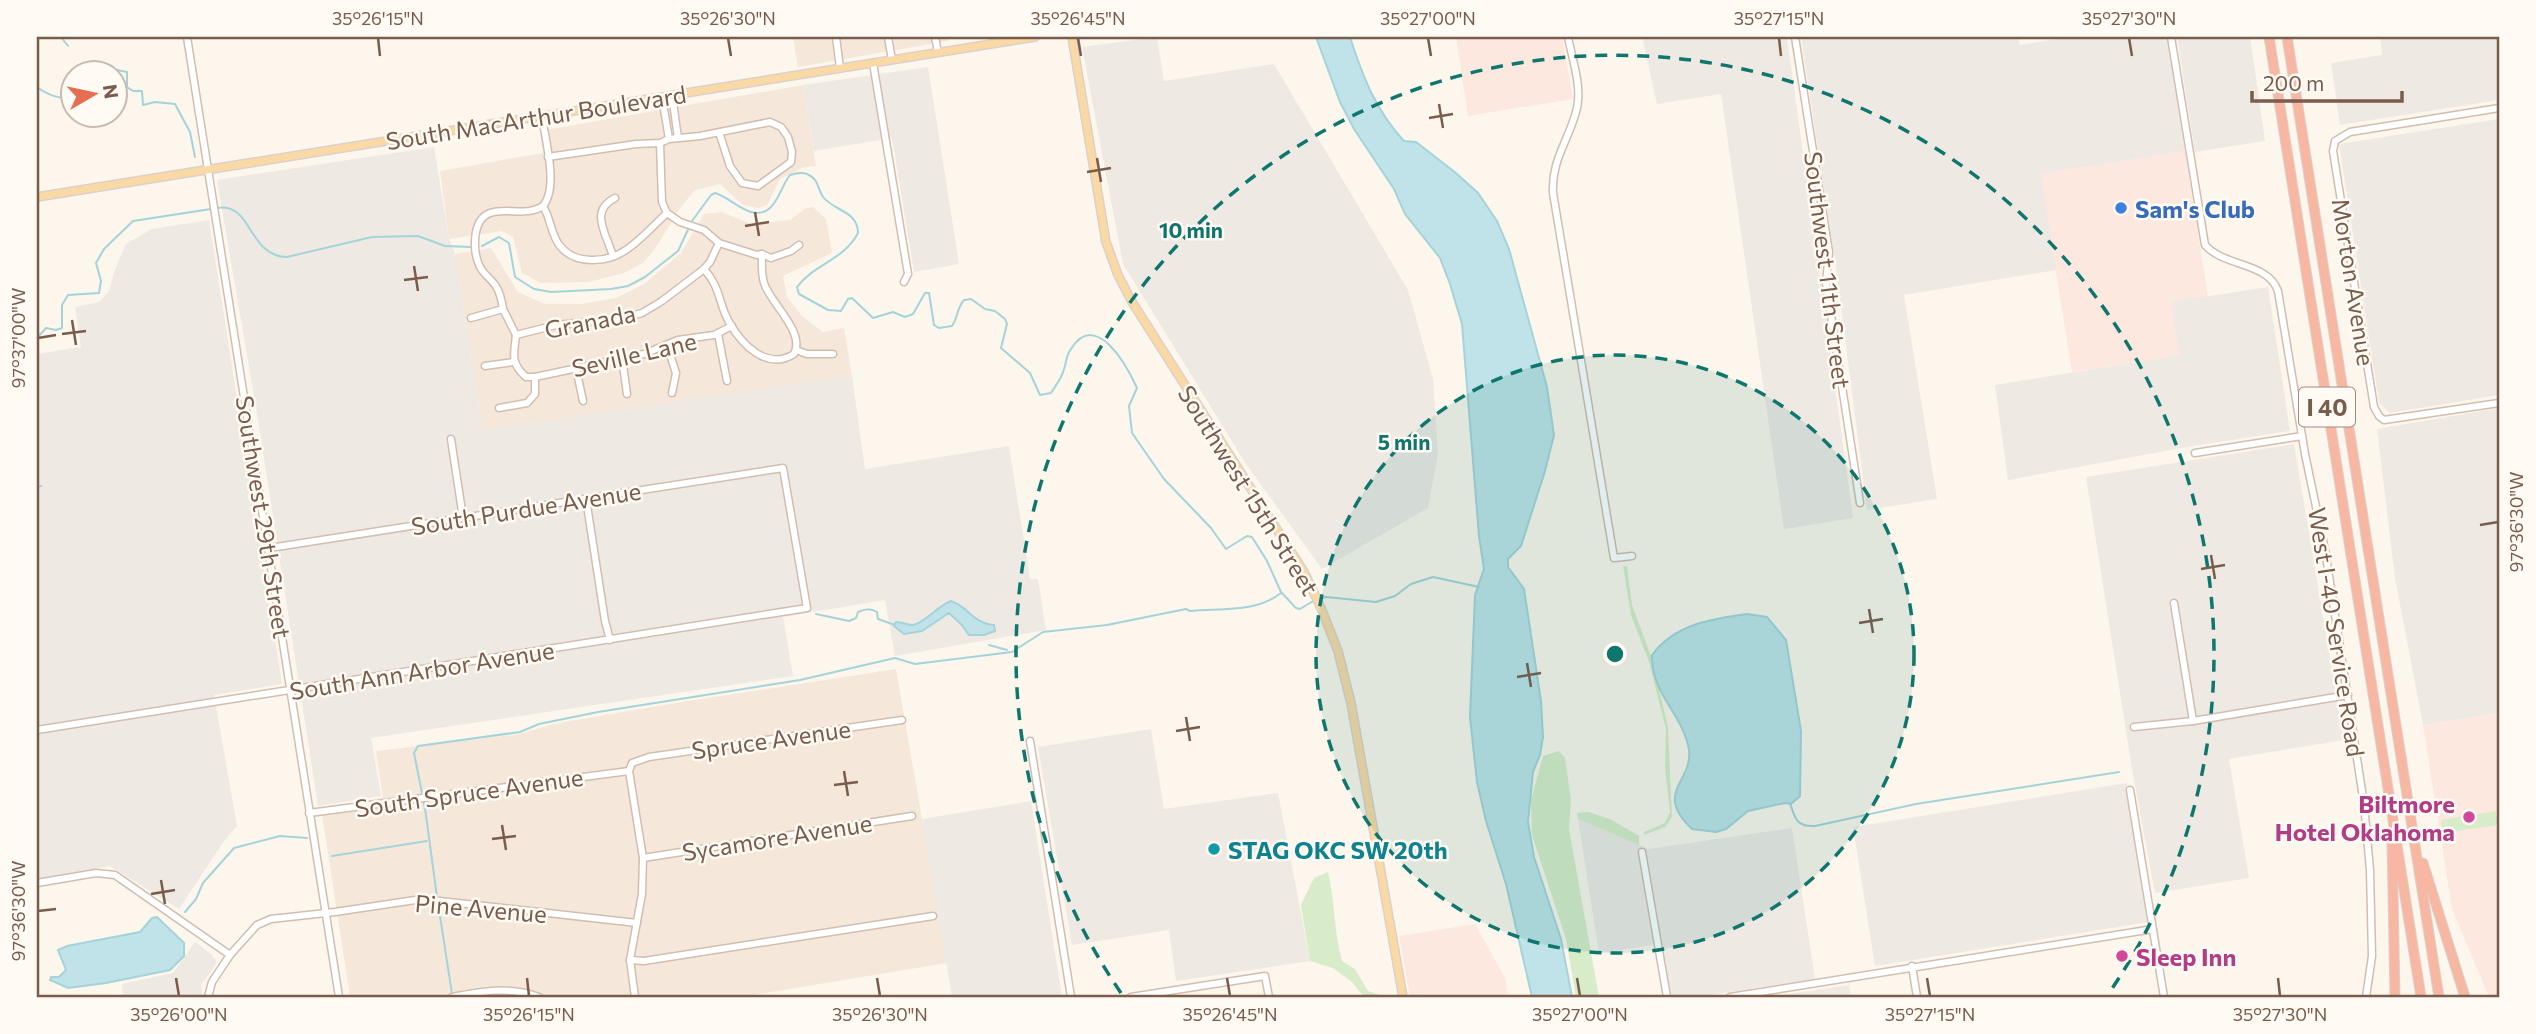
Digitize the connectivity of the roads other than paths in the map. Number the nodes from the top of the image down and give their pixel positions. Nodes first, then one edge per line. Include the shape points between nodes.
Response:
1 (187, 37) edge
2 (836, 37) edge
3 (888, 37) edge
4 (936, 37) edge
5 (1035, 37) edge
6 (1072, 37) edge
7 (1569, 37) edge
8 (1795, 37) edge
9 (2171, 37) edge
10 (2267, 37) edge
11 (2287, 37) edge
12 (2292, 37) edge
13 (938, 52) junction
14 (892, 60) junction
15 (873, 63) junction
16 (840, 68) junction
17 (2292, 72) junction
18 (672, 95) junction
19 (663, 97) junction
20 (2499, 108) edge
21 (542, 116) junction
22 (719, 132) junction
23 (678, 138) junction
24 (669, 139) junction
25 (660, 143) junction
26 (548, 157) junction
27 (208, 170) junction
28 (37, 197) edge
29 (615, 198) dead end
30 (543, 206) junction
31 (667, 213) junction
32 (719, 243) junction
33 (799, 245) dead end
34 (762, 254) junction
35 (613, 256) junction
36 (704, 269) junction
37 (904, 282) dead end
38 (503, 309) junction
39 (471, 318) dead end
40 (732, 326) junction
41 (718, 334) junction
42 (516, 335) junction
43 (667, 345) junction
44 (796, 350) junction
45 (832, 354) dead end
46 (622, 358) junction
47 (513, 362) junction
48 (485, 366) dead end
49 (576, 368) junction
50 (535, 377) junction
51 (727, 381) dead end
52 (672, 393) dead end
53 (627, 394) dead end
54 (583, 401) dead end
55 (2499, 402) edge
56 (499, 408) dead end
57 (2302, 436) junction
58 (451, 439) dead end
59 (2195, 453) dead end
60 (586, 499) junction
61 (1860, 503) dead end
62 (463, 518) junction
63 (270, 548) junction
64 (1632, 556) dead end
65 (2174, 603) dead end
66 (807, 608) joint
67 (610, 640) junction
68 (291, 690) junction
69 (2348, 695) junction
70 (902, 720) dead end
71 (2193, 720) junction
72 (2134, 727) dead end
73 (37, 730) edge
74 (1030, 741) dead end
75 (629, 771) junction
76 (2130, 790) dead end
77 (2392, 811) junction
78 (309, 813) junction
79 (912, 816) dead end
80 (2411, 817) junction
81 (1642, 852) dead end
82 (643, 858) junction
83 (37, 883) edge
84 (326, 912) junction
85 (933, 916) dead end
86 (637, 923) junction
87 (2153, 929) junction
88 (230, 955) junction
89 (630, 960) junction
90 (1912, 967) junction
91 (208, 997) edge
92 (339, 997) edge
93 (454, 997) edge
94 (538, 997) edge
95 (635, 997) edge
96 (1071, 997) edge
97 (1131, 997) edge
98 (1269, 997) edge
99 (1403, 997) edge
100 (1667, 997) edge
101 (1730, 997) edge
102 (1917, 997) edge
103 (2164, 997) edge
104 (2366, 997) edge
105 (2395, 997) edge
106 (2421, 997) edge
107 (2439, 997) edge
108 (2465, 997) edge

1 - 27 street, Southwest 29th Street
2 - 16 street
3 - 14 street
4 - 13 street
5 - 13 main road, South MacArthur Boulevard
6 - 99 main road, Southwest 15th Street via 1106,242 1118,275 1304,572 1338,651
7 - 64 street via 1577,109 1555,166 1553,193 1614,558
8 - 61 street, Southwest 11th Street via 1829,252 1826,283
9 - 57 street, West I-40 Service Road via 2204,241 2214,254 2266,274 2276,284
10 - 77 highway, I 40
11 - 17 highway, I 40
12 - 17 highway
13 - 14 main road, South MacArthur Boulevard
14 - 15 main road, South MacArthur Boulevard
15 - 16 main road, South MacArthur Boulevard
15 - 37 street via 908,274
16 - 18 main road, South MacArthur Boulevard
17 - 80 highway, I 40
18 - 19 main road, South MacArthur Boulevard
18 - 23 street
19 - 21 main road, South MacArthur Boulevard
19 - 24 street
20 - 55 street, Morton Avenue via 2350,132 2335,141 2333,150 2379,416 2384,420
21 - 26 street
21 - 27 main road, South MacArthur Boulevard
22 - 22 street via 770,122 788,137 791,162 758,186 742,183 730,166
22 - 23 street
23 - 24 street
24 - 25 street
25 - 26 street
25 - 31 street via 662,202
26 - 30 street via 551,186
27 - 28 main road, South MacArthur Boulevard
27 - 63 street, Southwest 29th Street
29 - 35 street via 602,206 600,214
30 - 35 street via 557,242 569,254 587,260
30 - 38 street via 531,212 491,213 476,227 479,265 497,288
31 - 32 street via 704,230
31 - 35 street
32 - 34 street
32 - 36 street, Granada
33 - 34 street via 771,258
34 - 44 street via 764,281 791,328
36 - 40 street, Seville Lane via 716,285
36 - 42 street, Granada via 642,313
38 - 39 street
38 - 42 street
40 - 41 street, Seville Lane
40 - 44 street, Seville Lane via 763,358 783,360
41 - 43 street, Seville Lane
41 - 51 street
42 - 47 street
43 - 46 street, Seville Lane
43 - 52 street via 676,373
44 - 45 street
46 - 49 street, Seville Lane
46 - 53 street
47 - 48 street
47 - 50 street via 526,377
49 - 50 street, Seville Lane
49 - 54 street
50 - 56 street via 535,394 527,403
57 - 59 street
57 - 69 street, West I-40 Service Road
58 - 62 street
60 - 62 street, South Purdue Avenue
60 - 66 street, South Purdue Avenue via 783,468
60 - 67 street
62 - 63 street, South Purdue Avenue
63 - 68 street, Southwest 29th Street
65 - 71 street
66 - 67 street, South Ann Arbor Avenue
67 - 68 street, South Ann Arbor Avenue
68 - 73 street, South Ann Arbor Avenue
68 - 78 street, Southwest 29th Street
69 - 71 street
69 - 104 street, West I-40 Service Road via 2369,861 2372,956
70 - 75 street, Spruce Avenue via 640,760 632,763
71 - 72 street
74 - 96 street
75 - 78 street, South Spruce Avenue
75 - 82 street
76 - 87 street
77 - 105 highway
77 - 106 highway, I 40
78 - 84 street, Southwest 29th Street
79 - 82 street, Sycamore Avenue
80 - 107 highway, I 40
80 - 108 highway
81 - 100 street
82 - 86 street
83 - 88 street via 96,873 121,877
84 - 86 street, Pine Avenue via 437,900
84 - 88 street, Pine Avenue via 257,925
84 - 92 street, Southwest 29th Street
85 - 89 street
86 - 89 street
87 - 90 street
87 - 103 street
88 - 91 street, Pine Avenue
89 - 95 street
90 - 101 street
90 - 102 street
93 - 94 street via 503,989
97 - 98 street via 1265,976

